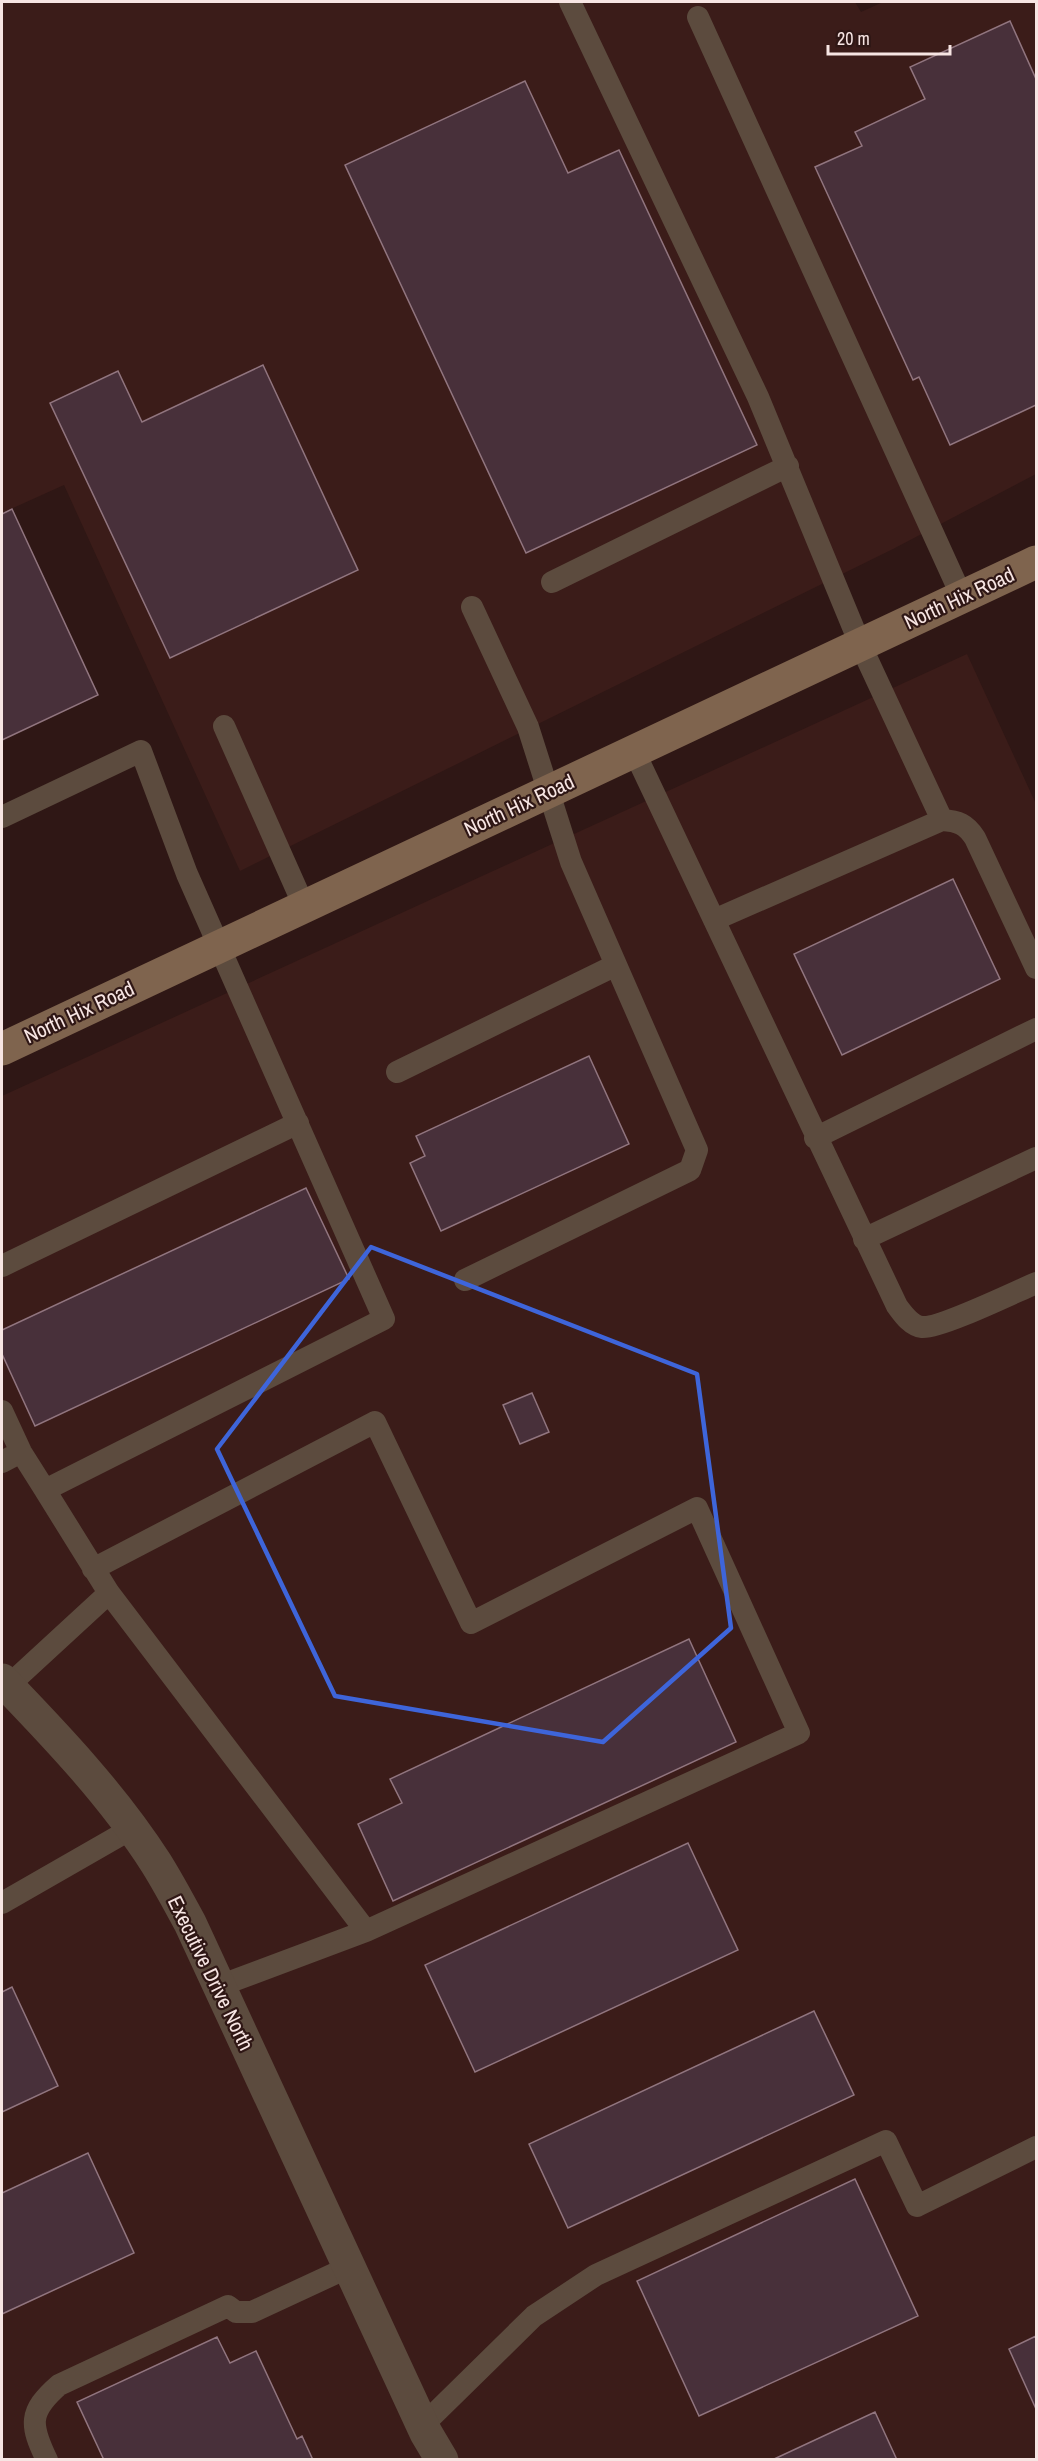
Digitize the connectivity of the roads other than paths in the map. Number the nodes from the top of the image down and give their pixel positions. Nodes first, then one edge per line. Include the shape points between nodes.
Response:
1 (570, 2) edge
2 (698, 17) dead end
3 (788, 466) junction
4 (1036, 562) edge
5 (552, 582) dead end
6 (963, 597) junction
7 (472, 608) dead end
8 (860, 644) junction
9 (224, 726) dead end
10 (634, 752) junction
11 (548, 790) junction
12 (2, 817) edge
13 (942, 820) junction
14 (304, 906) junction
15 (714, 920) junction
16 (220, 946) junction
17 (616, 965) junction
18 (1036, 968) edge
19 (1036, 1029) edge
20 (2, 1049) edge
21 (397, 1072) dead end
22 (298, 1123) junction
23 (815, 1138) junction
24 (1036, 1158) edge
25 (864, 1239) junction
26 (2, 1266) edge
27 (465, 1280) dead end
28 (1036, 1283) edge
29 (2, 1411) edge
30 (11, 1457) edge
31 (45, 1490) junction
32 (93, 1569) junction
33 (109, 1593) junction
34 (5, 1683) edge
35 (131, 1829) junction
36 (2, 1903) edge
37 (366, 1931) junction
38 (219, 1986) junction
39 (1036, 2147) edge
40 (350, 2267) junction
41 (423, 2424) junction
42 (47, 2460) edge
43 (442, 2460) edge

1 - 3 lane
2 - 6 lane
3 - 5 lane
3 - 8 lane
4 - 6 street, North Hix Road
6 - 8 street, North Hix Road
7 - 11 lane via 528,727
8 - 10 street, North Hix Road
8 - 13 lane
9 - 14 lane
10 - 11 street, North Hix Road
10 - 15 lane
11 - 14 street, North Hix Road
11 - 17 lane via 571,862
12 - 16 lane via 141,751 187,874
13 - 15 lane
13 - 18 lane via 969,827
14 - 16 street, North Hix Road
15 - 23 lane
16 - 20 street, North Hix Road
16 - 22 lane
17 - 21 lane
17 - 27 lane via 697,1150 690,1170
19 - 23 lane
22 - 26 lane
22 - 31 lane via 384,1319
23 - 25 lane
24 - 25 lane
25 - 28 lane via 897,1306 923,1328
29 - 30 lane
30 - 31 lane
31 - 32 lane
32 - 33 lane
32 - 37 lane via 375,1422 471,1623 697,1508 799,1733
33 - 34 lane
33 - 37 lane
34 - 35 street, Executive Drive North via 57,1738
35 - 36 lane
35 - 38 street, Executive Drive North via 156,1863 190,1923
37 - 38 lane
38 - 40 street, Executive Drive North
39 - 41 lane via 916,2206 886,2141 597,2275 534,2316
40 - 41 street, Executive Drive North
40 - 42 lane via 252,2312 237,2312 228,2306 59,2385 40,2404 36,2416 35,2434
41 - 43 street, Executive Drive North

